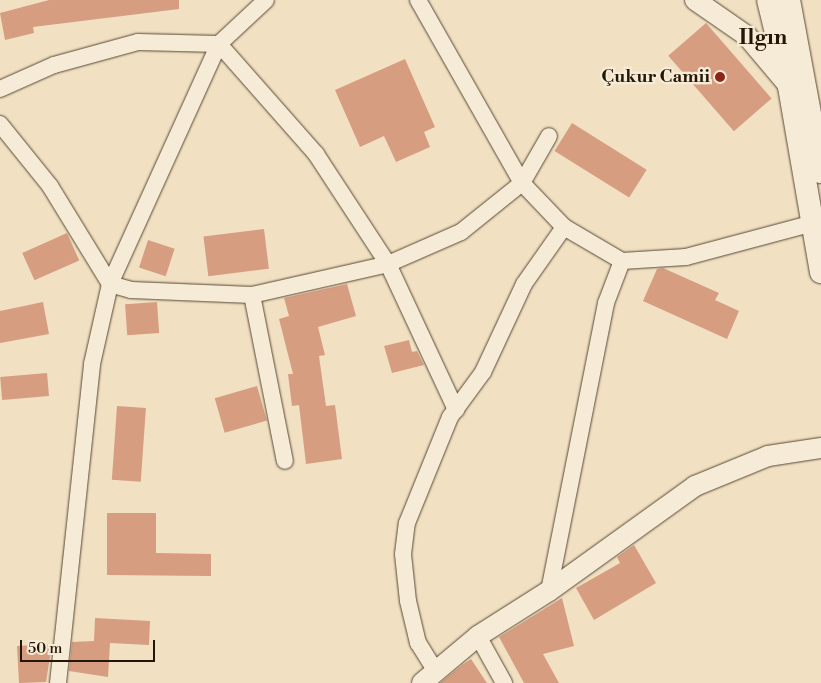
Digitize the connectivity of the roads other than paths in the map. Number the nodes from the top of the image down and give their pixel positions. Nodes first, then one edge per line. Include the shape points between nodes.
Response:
1 (266, 0) edge
2 (418, 0) edge
3 (695, 0) edge
4 (768, 0) edge
5 (789, 0) edge
6 (219, 44) junction
7 (789, 87) junction
8 (0, 89) edge
9 (816, 101) edge
10 (0, 124) edge
11 (549, 136) dead end
12 (821, 172) edge
13 (522, 183) junction
14 (814, 223) junction
15 (564, 227) junction
16 (622, 261) junction
17 (388, 264) junction
18 (821, 272) edge
19 (110, 284) junction
20 (252, 295) junction
21 (456, 410) junction
22 (821, 448) edge
23 (285, 461) dead end
24 (549, 591) junction
25 (478, 636) junction
26 (428, 677) edge
27 (58, 683) edge
28 (504, 683) edge

1 - 6 street
2 - 13 street
3 - 7 street via 747,36
4 - 7 main road
5 - 9 main road
6 - 8 street via 138,42 54,65
6 - 17 street via 316,154
6 - 19 street
7 - 9 street
7 - 14 main road
9 - 12 main road
10 - 19 street via 50,186
11 - 13 street
13 - 15 street
13 - 17 street via 461,232
14 - 16 street via 686,257
14 - 18 main road
15 - 16 street
15 - 21 street via 524,284 483,372
16 - 24 street via 606,303
17 - 20 street
17 - 21 street
19 - 20 street via 131,290
19 - 27 street via 92,364
20 - 23 street
21 - 26 street via 411,514 403,554 418,643
22 - 24 street via 768,456 695,486
24 - 25 street
25 - 26 street
25 - 28 street

